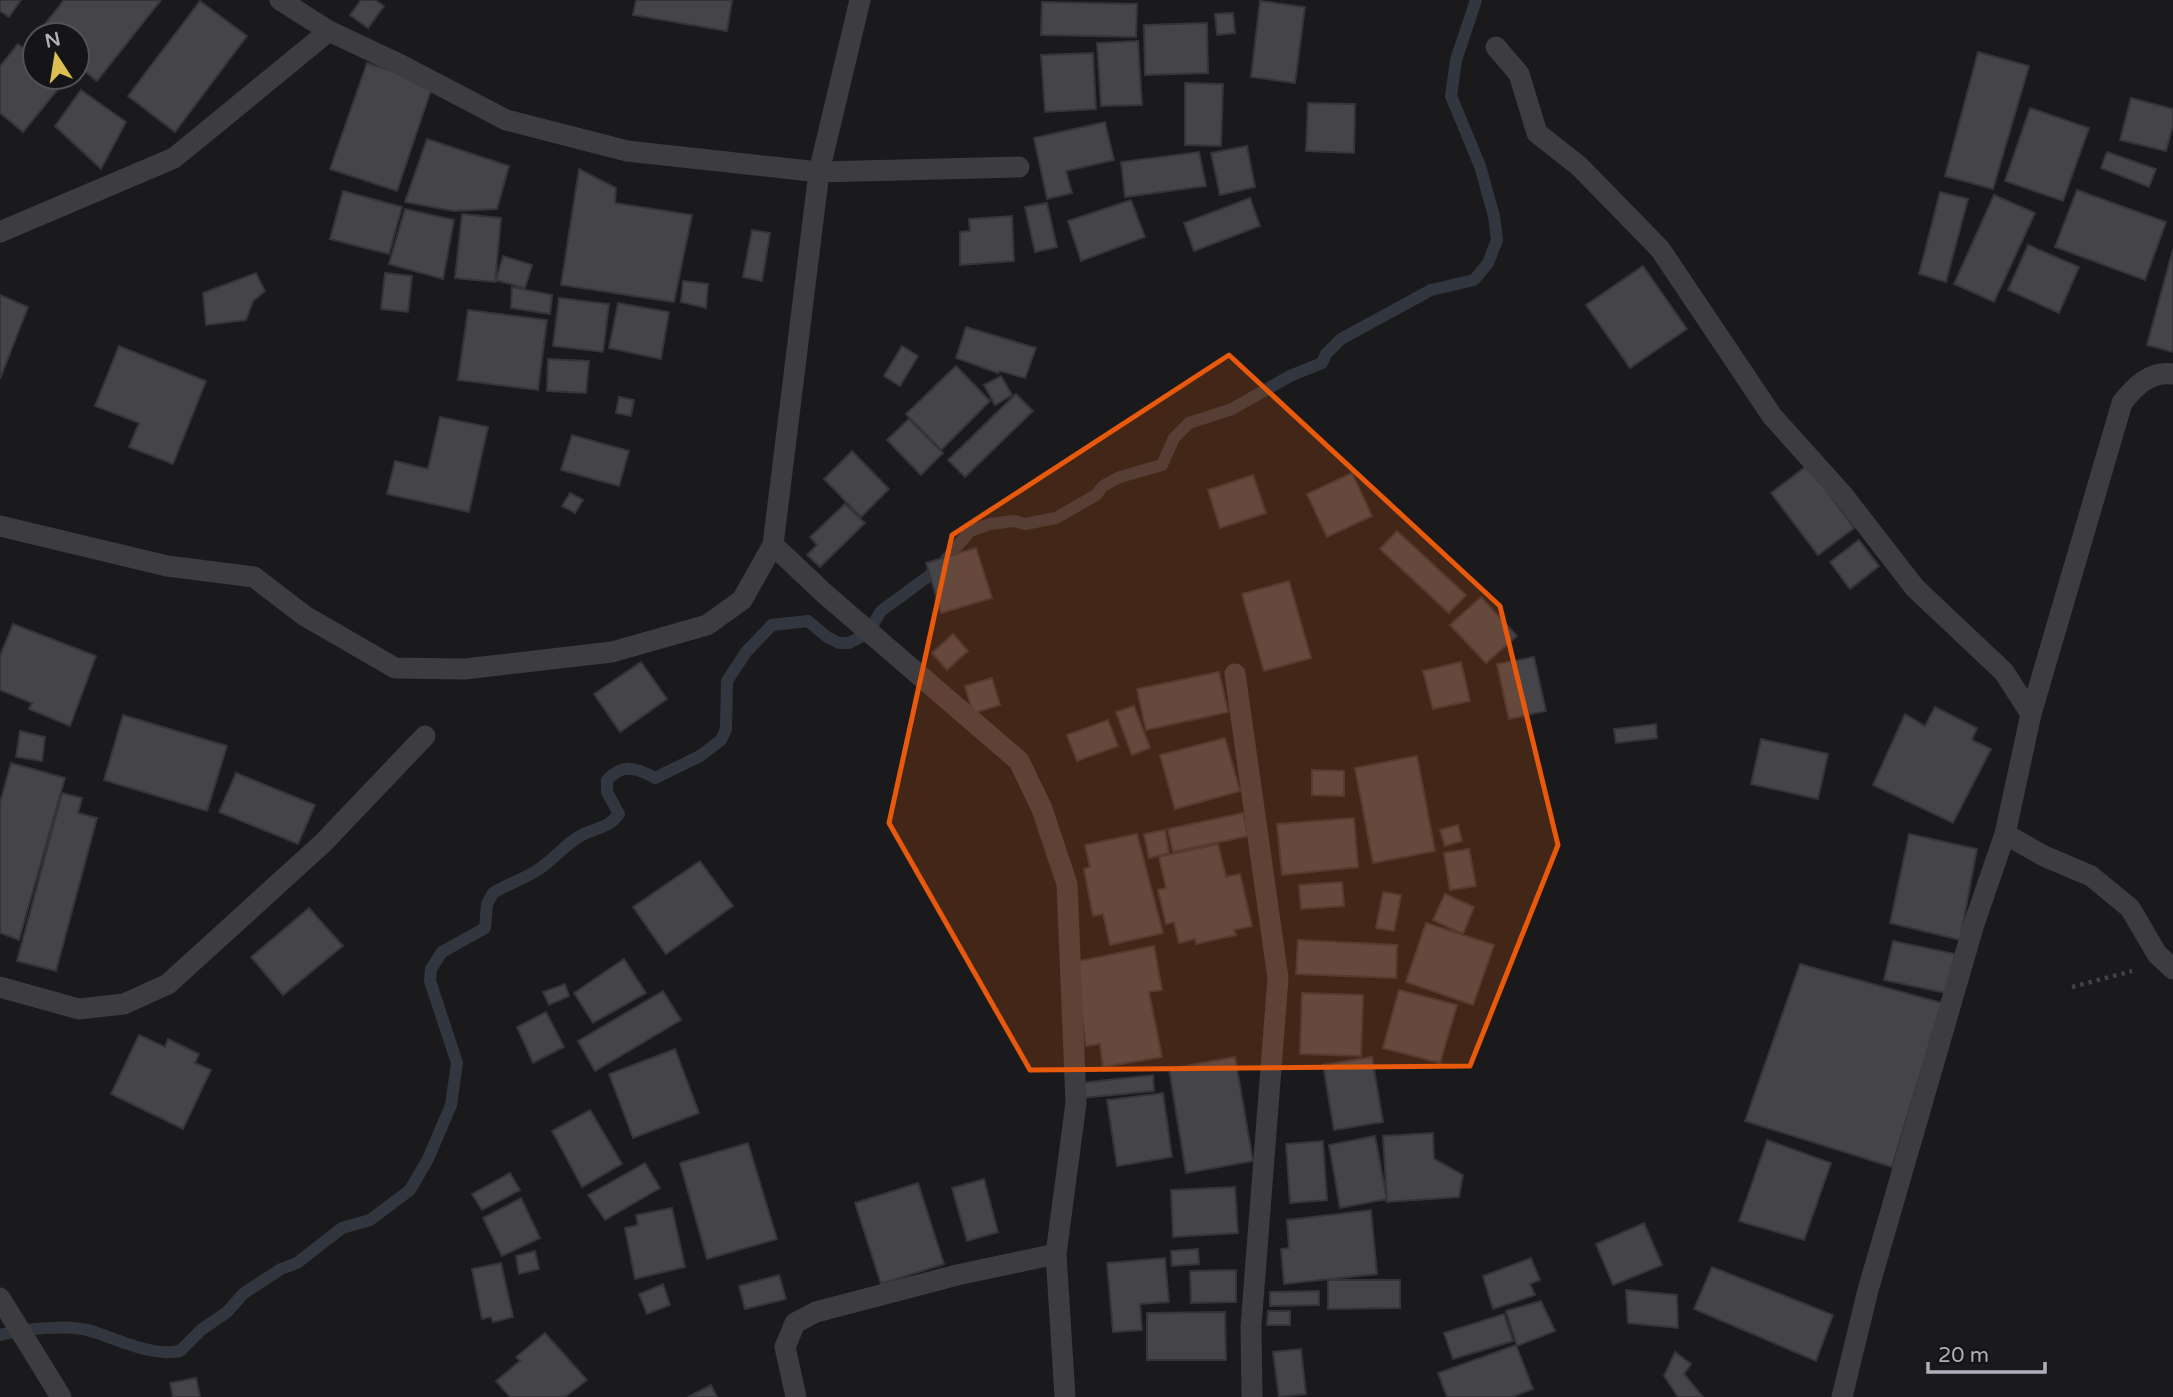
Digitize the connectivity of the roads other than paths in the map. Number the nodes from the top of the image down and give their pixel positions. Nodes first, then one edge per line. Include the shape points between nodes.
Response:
1 (280, 0) edge
2 (860, 0) edge
3 (329, 32) junction
4 (1496, 47) dead end
5 (1019, 167) dead end
6 (819, 172) junction
7 (0, 232) edge
8 (2173, 373) edge
9 (0, 526) edge
10 (773, 545) junction
11 (1235, 674) dead end
12 (2031, 713) junction
13 (425, 736) dead end
14 (2005, 834) junction
15 (2170, 965) edge
16 (0, 987) edge
17 (1056, 1254) junction
18 (0, 1298) edge
19 (61, 1397) edge
20 (796, 1397) edge
21 (1065, 1397) edge
22 (1252, 1397) edge
23 (1842, 1397) edge

1 - 3 street
2 - 6 street
3 - 6 street via 506,120 626,151
3 - 7 street via 174,158
4 - 12 street via 1519,74 1537,133 1579,166 1660,249 1772,416 1843,495 1915,588 2004,672
5 - 6 street
6 - 10 street
8 - 12 street via 2163,372 2138,383 2122,403
9 - 10 street via 167,566 254,577 305,616 395,668 465,669 612,652 707,625 742,600
10 - 17 street via 1019,761 1042,809 1067,884 1076,1103
11 - 22 street via 1278,978 1251,1326
12 - 14 street
13 - 16 street via 323,843 168,984 124,1004 79,1009
14 - 15 street via 2091,876 2130,908 2157,954
14 - 23 street via 1974,924
17 - 20 street via 816,1312 795,1323 785,1348
17 - 21 street
18 - 19 street

